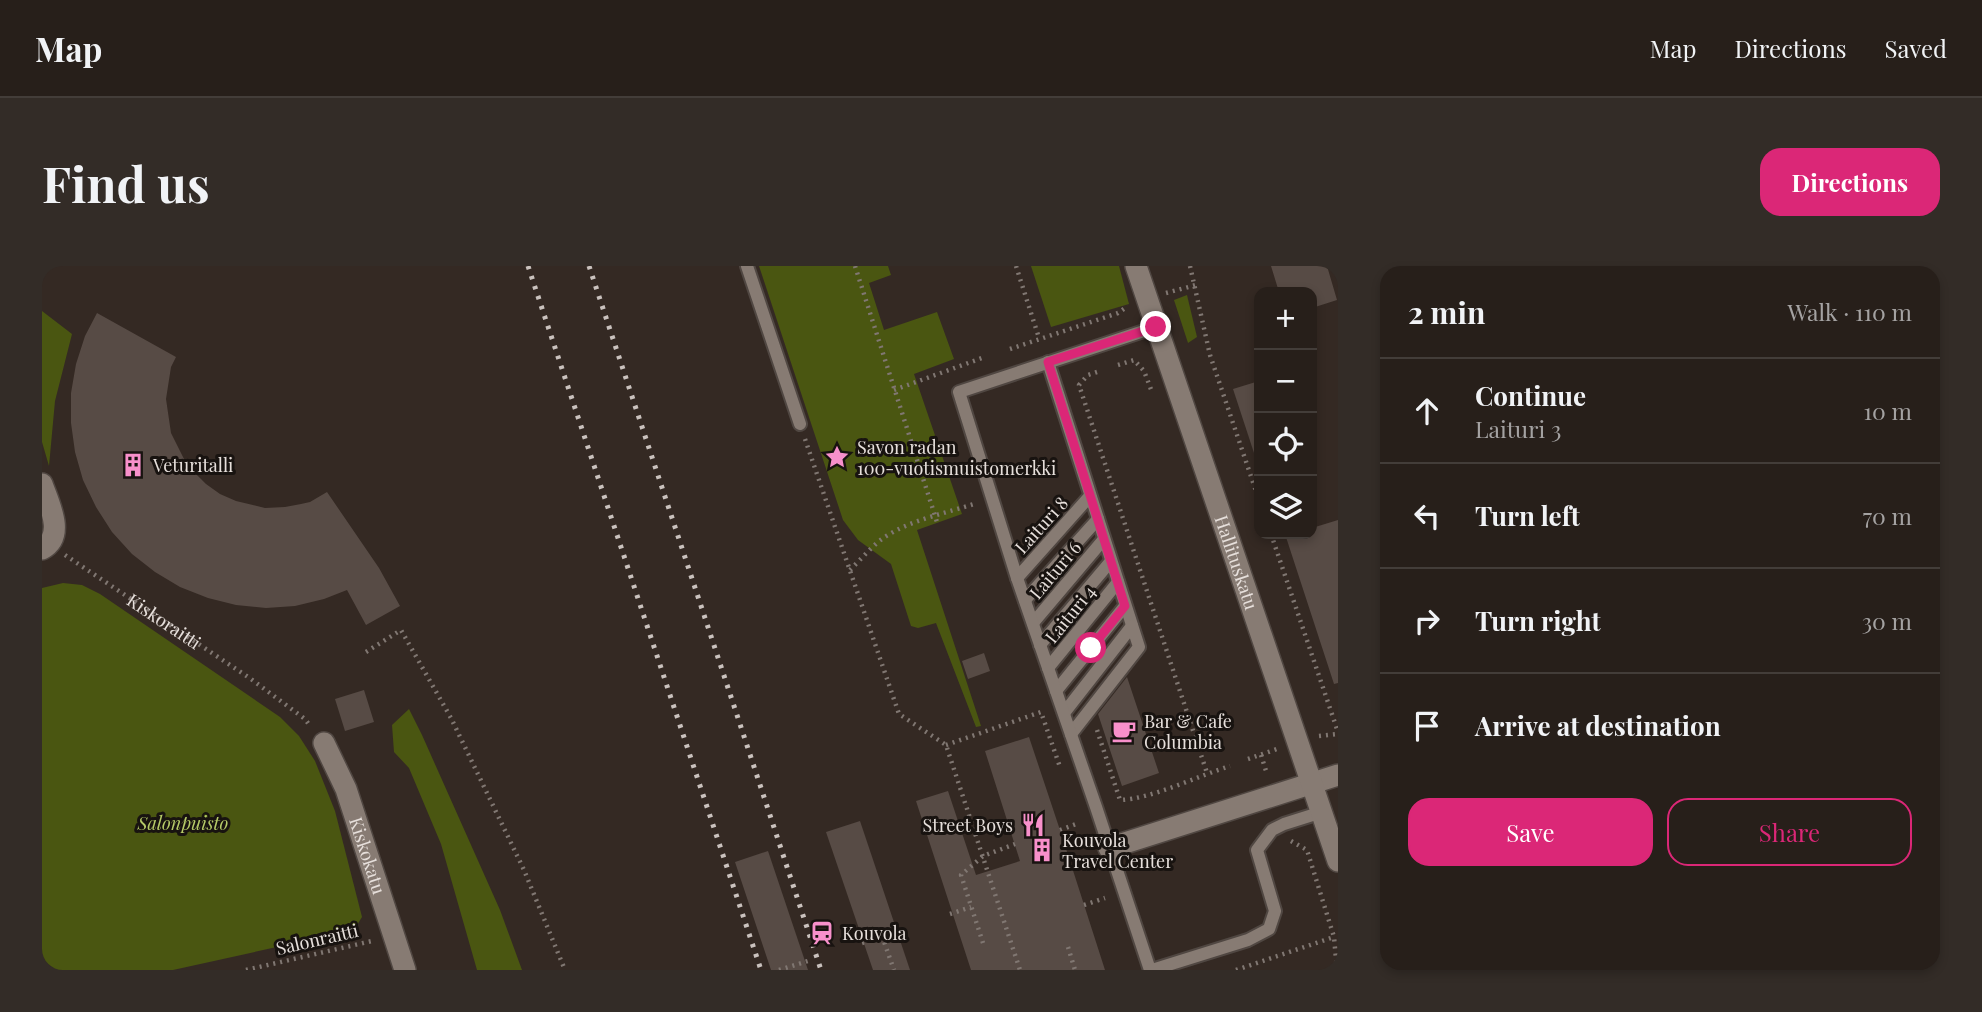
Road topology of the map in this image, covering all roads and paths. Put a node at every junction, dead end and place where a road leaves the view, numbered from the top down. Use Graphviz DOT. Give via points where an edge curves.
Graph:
graph roads {
  1 [pos="747,266"];
  2 [pos="855,266"];
  3 [pos="1016,266"];
  4 [pos="1136,266"];
  5 [pos="1190,266"];
  6 [pos="1196,285"];
  7 [pos="1146,299"];
  8 [pos="1156,327"];
  9 [pos="1039,338"];
  10 [pos="1010,349"];
  11 [pos="982,358"];
  12 [pos="1134,360"];
  13 [pos="1048,362"];
  14 [pos="1118,365"];
  15 [pos="1097,372"];
  16 [pos="894,390"];
  17 [pos="800,424"];
  18 [pos="42,484"];
  19 [pos="1254,485"];
  20 [pos="1090,496"];
  21 [pos="992,498"];
  22 [pos="936,519"];
  23 [pos="1098,519"];
  24 [pos="1104,539"];
  25 [pos="1273,539"];
  26 [pos="46,547"];
  27 [pos="1111,561"];
  28 [pos="850,570"];
  29 [pos="1017,578"];
  30 [pos="1118,582"];
  31 [pos="1025,600"];
  32 [pos="1125,606"];
  33 [pos="1033,623"];
  34 [pos="1132,626"];
  35 [pos="1161,631"];
  36 [pos="1153,641"];
  37 [pos="1040,645"];
  38 [pos="366,652"];
  39 [pos="1048,668"];
  40 [pos="1056,691"];
  41 [pos="1064,713"];
  42 [pos="1093,718"];
  43 [pos="1338,733"];
  44 [pos="1071,734"];
  45 [pos="1321,735"];
  46 [pos="324,743"];
  47 [pos="946,745"];
  48 [pos="1275,750"];
  49 [pos="1248,759"];
  50 [pos="1230,766"];
  51 [pos="1208,773"];
  52 [pos="1338,775"];
  53 [pos="1063,776"];
  54 [pos="1312,783"];
  55 [pos="1322,812"];
  56 [pos="1079,823"];
  57 [pos="1060,830"];
  58 [pos="1290,841"];
  59 [pos="1015,844"];
  60 [pos="1109,848"];
  61 [pos="983,856"];
  62 [pos="1338,860"];
  63 [pos="1105,898"];
  64 [pos="1084,905"];
  65 [pos="971,907"];
  66 [pos="950,914"];
  67 [pos="898,931"];
  68 [pos="394,936"];
  69 [pos="883,936"];
  70 [pos="1334,937"];
  71 [pos="862,943"];
  72 [pos="983,943"];
  73 [pos="1068,947"];
  74 [pos="808,961"];
  75 [pos="246,970"];
  76 [pos="405,970"];
  77 [pos="565,970"];
  78 [pos="782,970"];
  79 [pos="894,970"];
  80 [pos="1020,970"];
  81 [pos="1075,970"];
  82 [pos="1151,970"];
  83 [pos="1236,970"];
  84 [pos="1337,970"];
  1 -- 17 [label="lane"];
  2 -- 16 [label="path"];
  3 -- 9 [label="path"];
  4 -- 7 [label="street, Hallituskatu"];
  5 -- 6 [label="path"];
  6 -- 7 [label="path"];
  6 -- 19 [label="path" via="1210,355"];
  7 -- 8 [label="street, Hallituskatu"];
  7 -- 9 [label="path" via="1118,313"];
  8 -- 13 [label="lane"];
  8 -- 54 [label="street, Hallituskatu"];
  9 -- 10 [label="path"];
  11 -- 16 [label="path"];
  12 -- 14 [label="path"];
  13 -- 20 [label="lane"];
  13 -- 21 [label="lane" via="959,393"];
  15 -- 35 [label="path" via="1079,385"];
  16 -- 22 [label="path"];
  17 -- 28 [label="path"];
  18 -- 26 [label="street" via="55,533"];
  20 -- 23 [label="lane"];
  20 -- 29 [label="lane, Laituri 8"];
  21 -- 22 [label="path"];
  21 -- 29 [label="lane"];
  22 -- 28 [label="path" via="891,534"];
  23 -- 24 [label="lane"];
  23 -- 31 [label="lane"];
  24 -- 27 [label="lane"];
  24 -- 33 [label="lane, Laituri 6"];
  25 -- 43 [label="path"];
  26 -- 46 [label="path, Kiskoraitti" via="258,684 305,719"];
  27 -- 30 [label="lane"];
  27 -- 37 [label="lane"];
  28 -- 47 [label="path" via="899,714"];
  29 -- 31 [label="lane"];
  30 -- 32 [label="lane"];
  30 -- 39 [label="lane, Laituri 4"];
  31 -- 33 [label="lane"];
  32 -- 34 [label="lane"];
  32 -- 40 [label="lane"];
  33 -- 37 [label="lane"];
  34 -- 41 [label="lane"];
  34 -- 44 [label="lane" via="1139,647"];
  35 -- 36 [label="path"];
  35 -- 51 [label="path"];
  37 -- 39 [label="lane"];
  38 -- 77 [label="path" via="401,630 451,718 524,870"];
  39 -- 40 [label="lane"];
  40 -- 41 [label="lane"];
  41 -- 44 [label="lane"];
  42 -- 51 [label="path" via="1120,800"];
  43 -- 45 [label="path"];
  44 -- 60 [label="lane"];
  46 -- 68 [label="street, Kiskokatu" via="346,789"];
  47 -- 53 [label="path" via="1041,712"];
  47 -- 61 [label="path"];
  48 -- 49 [label="path"];
  50 -- 51 [label="path"];
  52 -- 54 [label="street"];
  54 -- 55 [label="street, Hallituskatu"];
  54 -- 60 [label="street"];
  55 -- 62 [label="street, Hallituskatu"];
  55 -- 82 [label="lane" via="1272,830 1257,850 1275,911 1269,929"];
  56 -- 57 [label="path"];
  58 -- 70 [label="path" via="1307,850"];
  59 -- 61 [label="path"];
  60 -- 82 [label="lane"];
  61 -- 65 [label="path" via="961,875"];
  61 -- 80 [label="path"];
  63 -- 64 [label="path"];
  65 -- 66 [label="path"];
  65 -- 72 [label="path"];
  67 -- 69 [label="path"];
  68 -- 75 [label="path, Salonraitti"];
  68 -- 76 [label="street, Kiskokatu"];
  69 -- 71 [label="path"];
  69 -- 79 [label="path"];
  70 -- 83 [label="path"];
  70 -- 84 [label="path"];
  73 -- 81 [label="path"];
  74 -- 78 [label="path"];
}
